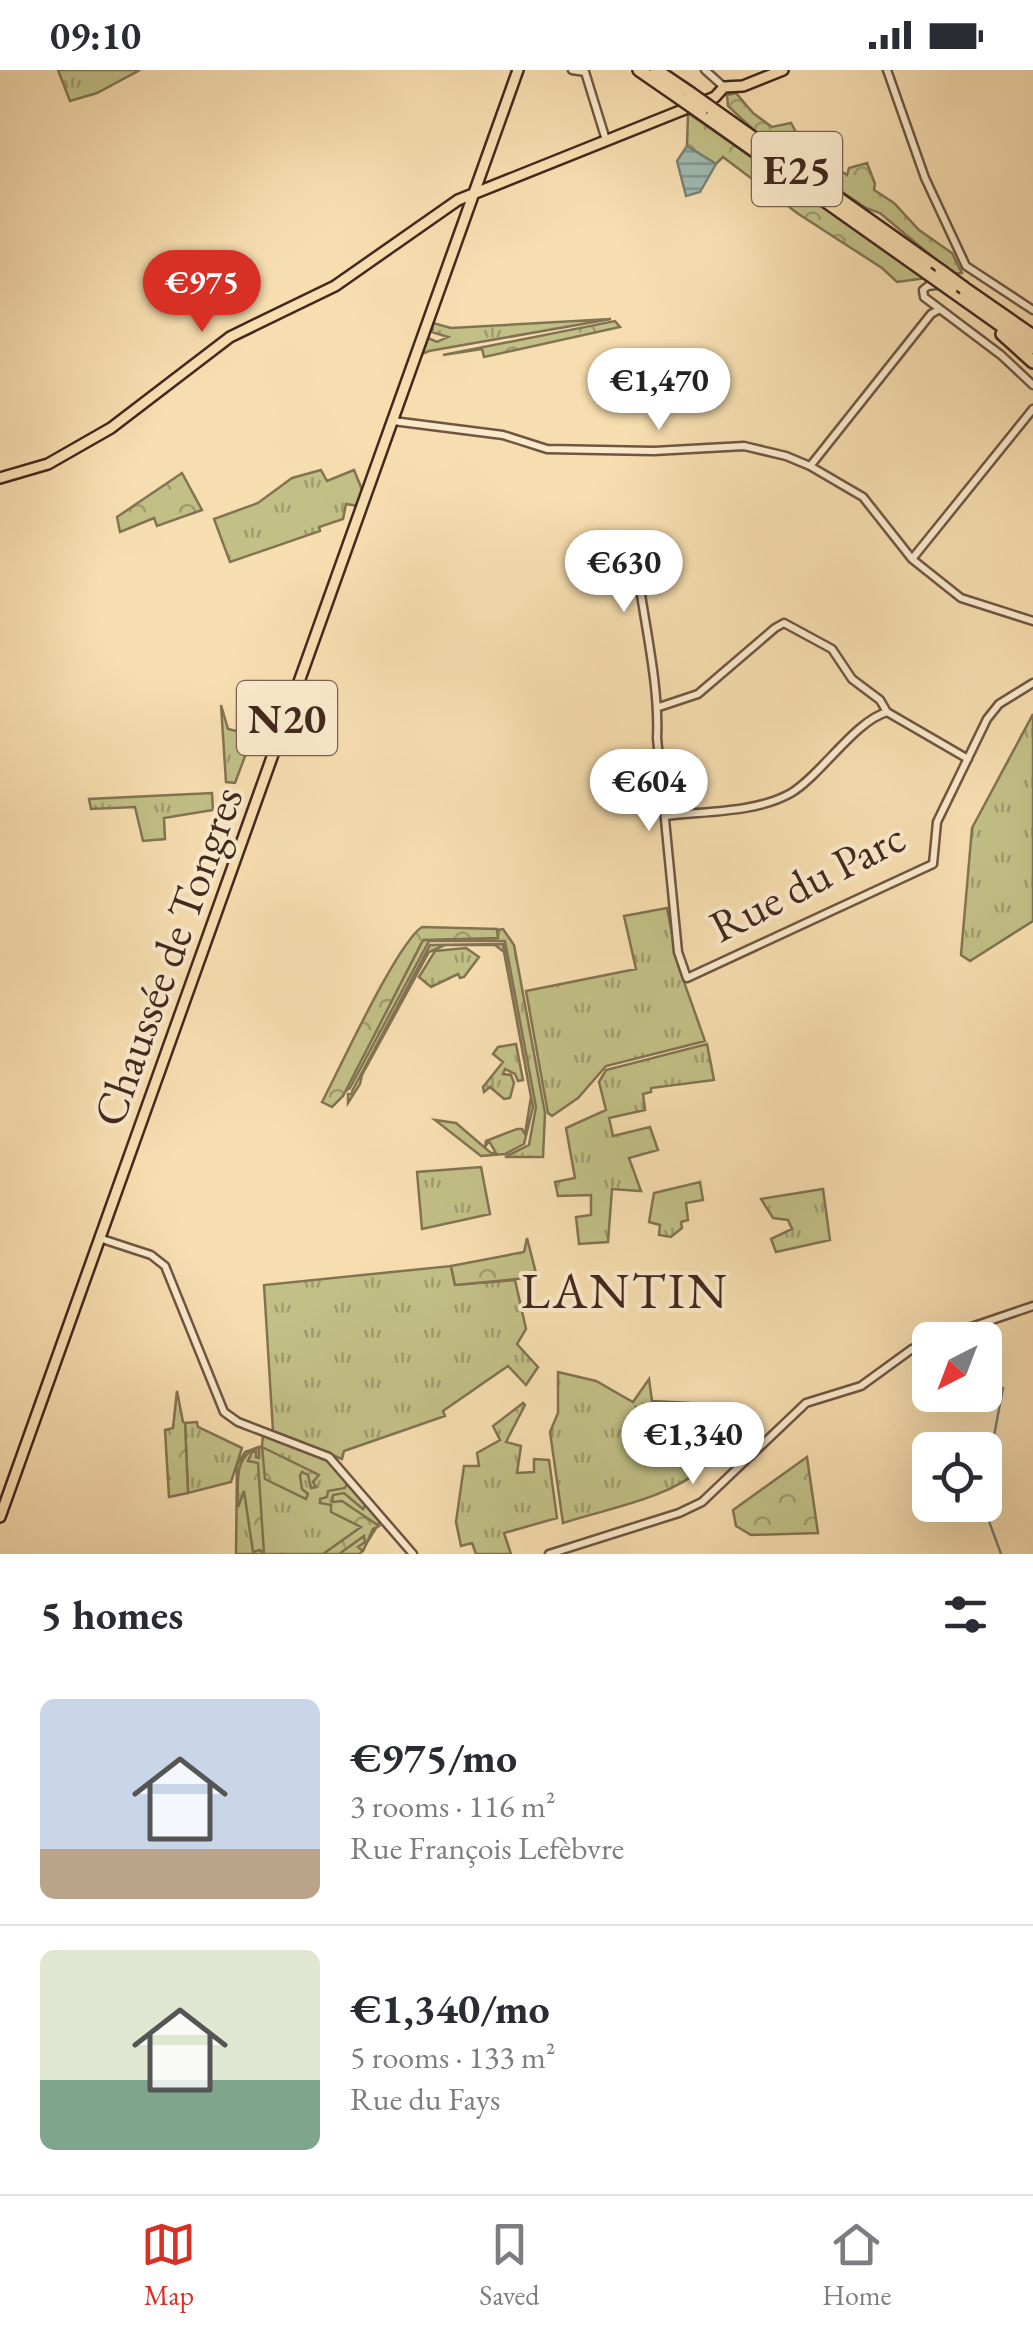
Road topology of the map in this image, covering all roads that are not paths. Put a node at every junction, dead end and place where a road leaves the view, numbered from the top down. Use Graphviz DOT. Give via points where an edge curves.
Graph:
graph roads {
  1 [pos="572,70"];
  2 [pos="639,70"];
  3 [pos="656,70"];
  4 [pos="705,70"];
  5 [pos="783,70"];
  6 [pos="887,70"];
  7 [pos="516,73"];
  8 [pos="724,87"];
  9 [pos="686,96"];
  10 [pos="606,140"];
  11 [pos="480,186"];
  12 [pos="454,202"];
  13 [pos="468,212"];
  14 [pos="978,277"];
  15 [pos="940,309"];
  16 [pos="1033,310"];
  17 [pos="990,312"];
  18 [pos="1033,326"];
  19 [pos="1033,336"];
  20 [pos="1033,348"];
  21 [pos="1033,362"];
  22 [pos="1033,384"];
  23 [pos="1033,408"];
  24 [pos="394,421"];
  25 [pos="810,466"];
  26 [pos="0,478"];
  27 [pos="634,545"];
  28 [pos="912,560"];
  29 [pos="1033,621"];
  30 [pos="1033,683"];
  31 [pos="658,707"];
  32 [pos="887,712"];
  33 [pos="968,759"];
  34 [pos="666,816"];
  35 [pos="99,1238"];
  36 [pos="1033,1306"];
  37 [pos="987,1322"];
  38 [pos="912,1352"];
  39 [pos="0,1516"];
  40 [pos="413,1554"];
  41 [pos="548,1554"];
  1 -- 10 [label="street" via="585,72"];
  2 -- 9 [label="highway, E25"];
  3 -- 9 [label="highway, E25"];
  4 -- 8 [label="street"];
  5 -- 8 [label="main road"];
  6 -- 14 [label="street" via="925,178 966,266"];
  7 -- 11 [label="main road, Chaussée de Tongres / N20"];
  8 -- 10 [label="main road" via="716,97"];
  9 -- 17 [label="highway, E25, bridge"];
  10 -- 11 [label="main road"];
  11 -- 12 [label="main road"];
  11 -- 13 [label="main road, Chaussée de Tongres / N20"];
  12 -- 13 [label="main road"];
  12 -- 26 [label="main road" via="341,283 230,337 121,422 48,464"];
  13 -- 24 [label="main road, Chaussée de Tongres / N20"];
  14 -- 15 [label="street" via="923,290"];
  14 -- 16 [label="street"];
  15 -- 22 [label="street"];
  15 -- 25 [label="street"];
  17 -- 18 [label="highway"];
  17 -- 19 [label="highway, E25"];
  17 -- 20 [label="highway, E25"];
  17 -- 21 [label="highway" via="997,330"];
  23 -- 28 [label="street"];
  24 -- 25 [label="street" via="503,435 547,448 744,446"];
  24 -- 35 [label="main road, Chaussée de Tongres / N20"];
  25 -- 28 [label="street" via="862,496"];
  27 -- 31 [label="street"];
  28 -- 29 [label="street" via="961,598"];
  30 -- 33 [label="street, Rue du Parc" via="1000,704"];
  31 -- 32 [label="street" via="698,694 784,624 832,650"];
  31 -- 34 [label="street"];
  32 -- 33 [label="street"];
  32 -- 34 [label="street" via="793,792 754,805"];
  33 -- 34 [label="street, Rue du Parc" via="937,822 933,864 686,978"];
  35 -- 39 [label="main road, Chaussée de Tongres / N20"];
  35 -- 40 [label="street" via="165,1266 229,1417 329,1457"];
  36 -- 37 [label="street"];
  38 -- 41 [label="street" via="861,1386 806,1404 702,1502"];
}
